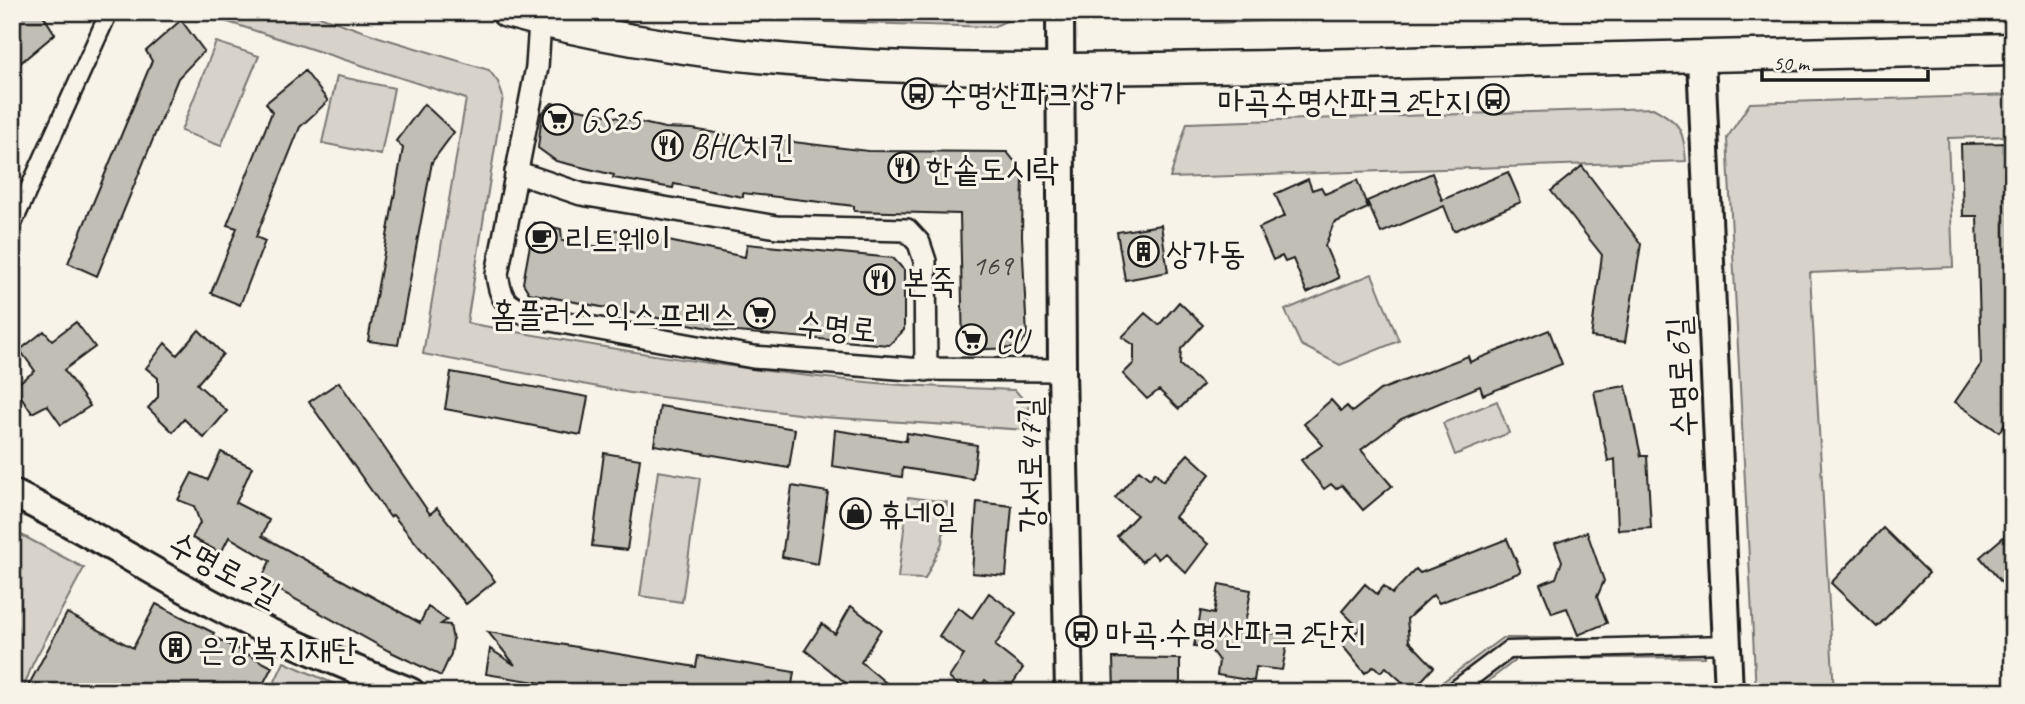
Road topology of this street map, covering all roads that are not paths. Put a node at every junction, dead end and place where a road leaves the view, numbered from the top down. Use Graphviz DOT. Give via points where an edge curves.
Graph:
graph roads {
  1 [pos="109,12"];
  2 [pos="507,12"];
  3 [pos="1060,12"];
  4 [pos="540,22"];
  5 [pos="2013,49"];
  6 [pos="1701,59"];
  7 [pos="1062,69"];
  8 [pos="516,172"];
  9 [pos="12,226"];
  10 [pos="926,370"];
  11 [pos="1062,370"];
  12 [pos="12,493"];
  13 [pos="1727,644"];
  14 [pos="411,692"];
  15 [pos="1069,692"];
  16 [pos="1452,692"];
  17 [pos="1729,692"];
  1 -- 9 [label="street"];
  2 -- 4 [label="main road"];
  3 -- 7 [label="street, 강서로47길"];
  4 -- 7 [label="main road" via="708,53 899,68"];
  4 -- 8 [label="street, 수명로" via="537,67"];
  5 -- 6 [label="main road"];
  6 -- 7 [label="main road"];
  6 -- 13 [label="street, 수명로6길"];
  7 -- 11 [label="street, 강서로47길"];
  8 -- 10 [label="street, 수명로" via="581,194 776,227 907,230 919,243 925,261"];
  8 -- 10 [label="street, 수명로" via="497,274 499,293 510,307 534,317 753,357"];
  10 -- 11 [label="street, 수명로"];
  11 -- 15 [label="street, 강서로47길"];
  12 -- 14 [label="street, 수명로2길" via="200,597 309,651"];
  13 -- 16 [label="street" via="1508,650"];
  13 -- 17 [label="street, 수명로6길"];
}
